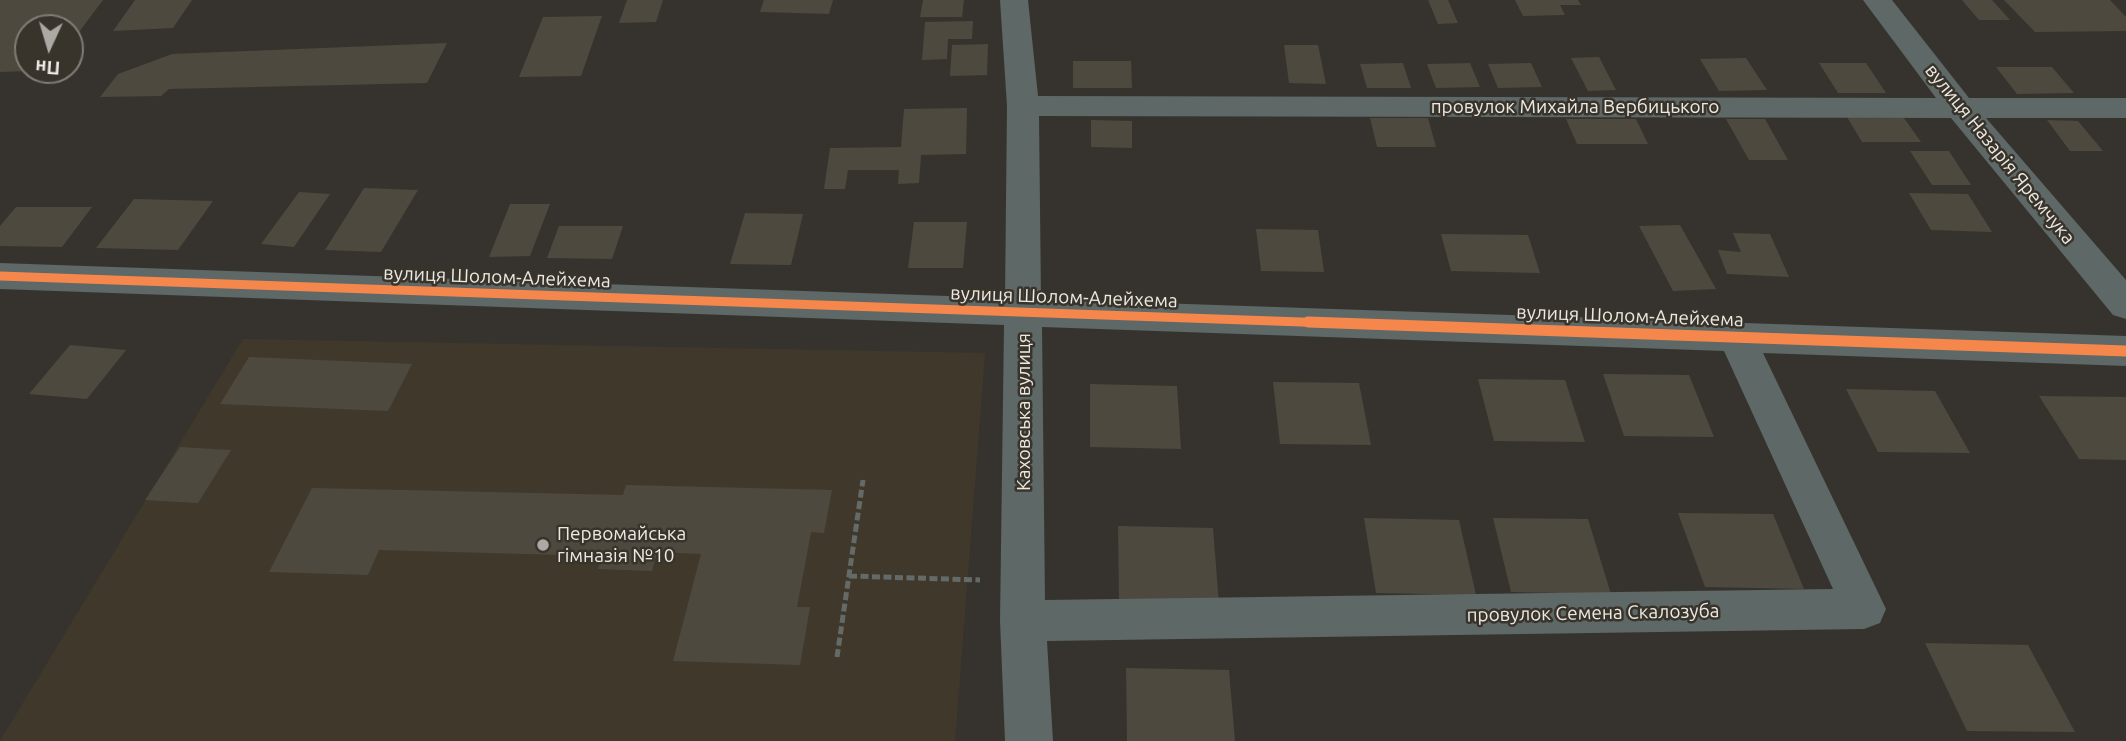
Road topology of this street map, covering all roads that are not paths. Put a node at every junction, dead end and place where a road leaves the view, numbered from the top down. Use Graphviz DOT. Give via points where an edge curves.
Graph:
graph roads {
  1 [pos="1014,0"];
  2 [pos="1878,0"];
  3 [pos="1023,106"];
  4 [pos="1960,108"];
  5 [pos="2126,108"];
  6 [pos="0,276"];
  7 [pos="2126,305"];
  8 [pos="1025,314"];
  9 [pos="1737,338"];
  10 [pos="2126,351"];
  11 [pos="1023,601"];
  12 [pos="1029,741"];
  1 -- 3 [label="street, Каховська вулиця"];
  2 -- 4 [label="street, вулиця Назарія Яремчука"];
  3 -- 4 [label="street, провулок Михайла Вербицького"];
  3 -- 8 [label="street, Каховська вулиця"];
  4 -- 5 [label="street, провулок Михайла Вербицького"];
  4 -- 7 [label="street, вулиця Назарія Яремчука"];
  6 -- 8 [label="street, вулиця Шолом-Алейхема"];
  8 -- 9 [label="street, вулиця Шолом-Алейхема"];
  8 -- 11 [label="street, Каховська вулиця"];
  9 -- 10 [label="street, вулиця Шолом-Алейхема"];
  9 -- 11 [label="street, провулок Семена Скалозуба" via="1864,609"];
  11 -- 12 [label="street, Каховська вулиця"];
}
